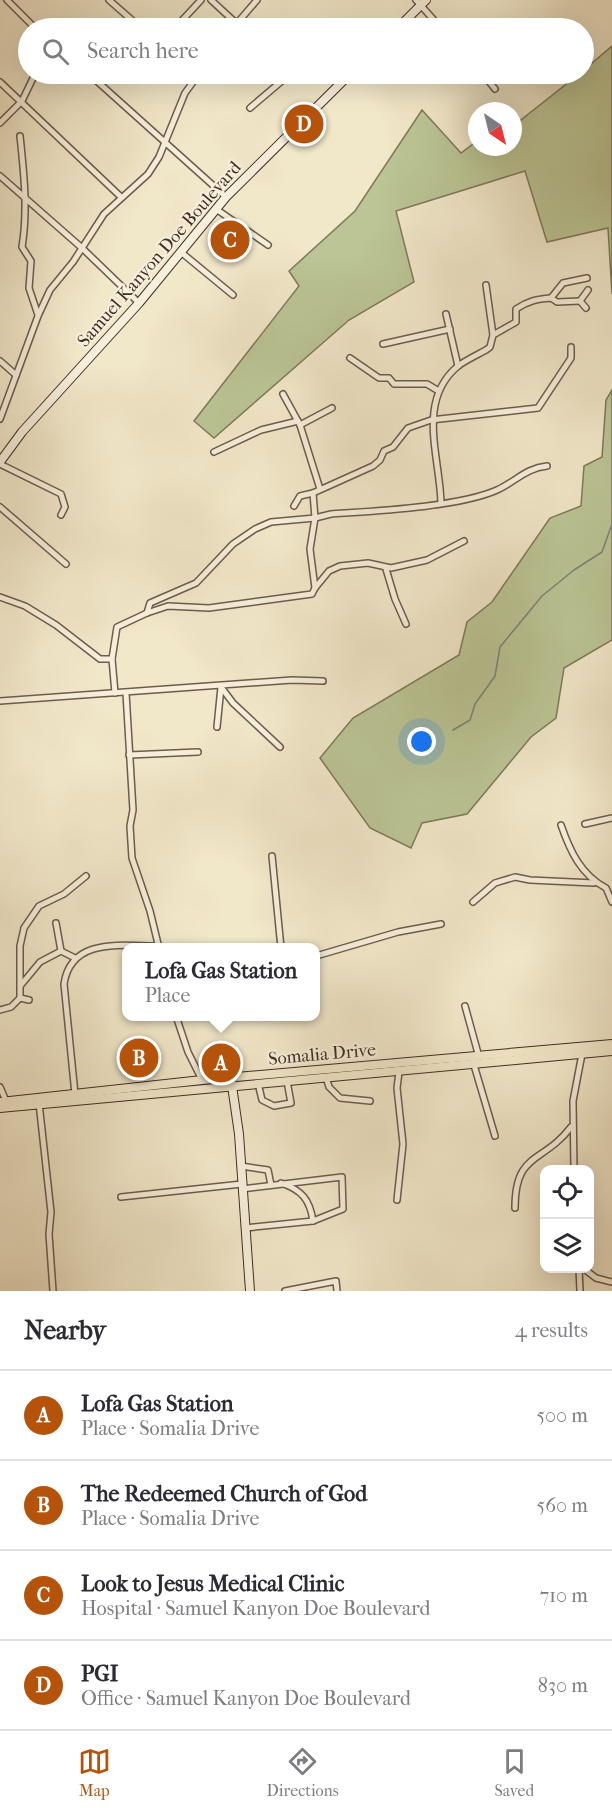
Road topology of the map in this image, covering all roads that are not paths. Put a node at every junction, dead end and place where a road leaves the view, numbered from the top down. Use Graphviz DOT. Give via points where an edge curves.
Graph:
graph roads {
  1 [pos="7,0"];
  2 [pos="109,0"];
  3 [pos="201,0"];
  4 [pos="211,0"];
  5 [pos="257,0"];
  6 [pos="421,2"];
  7 [pos="25,18"];
  8 [pos="130,18"];
  9 [pos="184,18"];
  10 [pos="227,18"];
  11 [pos="241,18"];
  12 [pos="407,18"];
  13 [pos="433,18"];
  14 [pos="0,82"];
  15 [pos="30,84"];
  16 [pos="100,84"];
  17 [pos="191,84"];
  18 [pos="278,84"];
  19 [pos="339,84"];
  20 [pos="491,84"];
  21 [pos="495,89"];
  22 [pos="22,101"];
  23 [pos="250,108"];
  24 [pos="0,123"];
  25 [pos="20,136"];
  26 [pos="164,143"];
  27 [pos="0,176"];
  28 [pos="121,197"];
  29 [pos="226,197"];
  30 [pos="26,199"];
  31 [pos="216,209"];
  32 [pos="268,245"];
  33 [pos="82,248"];
  34 [pos="182,253"];
  35 [pos="587,278"];
  36 [pos="486,285"];
  37 [pos="588,290"];
  38 [pos="233,296"];
  39 [pos="551,297"];
  40 [pos="580,301"];
  41 [pos="139,303"];
  42 [pos="586,308"];
  43 [pos="447,314"];
  44 [pos="38,316"];
  45 [pos="450,329"];
  46 [pos="493,335"];
  47 [pos="383,344"];
  48 [pos="571,347"];
  49 [pos="350,358"];
  50 [pos="0,361"];
  51 [pos="458,366"];
  52 [pos="15,375"];
  53 [pos="438,390"];
  54 [pos="283,394"];
  55 [pos="332,408"];
  56 [pos="0,419"];
  57 [pos="431,420"];
  58 [pos="299,423"];
  59 [pos="214,452"];
  60 [pos="0,463"];
  61 [pos="546,466"];
  62 [pos="320,489"];
  63 [pos="313,493"];
  64 [pos="441,503"];
  65 [pos="294,506"];
  66 [pos="0,507"];
  67 [pos="61,515"];
  68 [pos="315,518"];
  69 [pos="464,541"];
  70 [pos="66,564"];
  71 [pos="386,569"];
  72 [pos="315,588"];
  73 [pos="0,597"];
  74 [pos="147,613"];
  75 [pos="406,624"];
  76 [pos="112,659"];
  77 [pos="323,681"];
  78 [pos="220,687"];
  79 [pos="115,693"];
  80 [pos="126,693"];
  81 [pos="0,701"];
  82 [pos="217,727"];
  83 [pos="280,747"];
  84 [pos="198,752"];
  85 [pos="129,754"];
  86 [pos="612,818"];
  87 [pos="585,824"];
  88 [pos="561,825"];
  89 [pos="272,856"];
  90 [pos="86,876"];
  91 [pos="594,883"];
  92 [pos="609,886"];
  93 [pos="473,902"];
  94 [pos="612,902"];
  95 [pos="56,923"];
  96 [pos="441,924"];
  97 [pos="158,943"];
  98 [pos="281,943"];
  99 [pos="122,946"];
  100 [pos="61,951"];
  101 [pos="320,955"];
  102 [pos="75,958"];
  103 [pos="21,985"];
  104 [pos="20,998"];
  105 [pos="29,1000"];
  106 [pos="465,1006"];
  107 [pos="0,1010"];
  108 [pos="177,1021"];
  109 [pos="612,1044"];
  110 [pos="612,1051"];
  111 [pos="582,1054"];
  112 [pos="476,1061"];
  113 [pos="399,1072"];
  114 [pos="326,1077"];
  115 [pos="202,1080"];
  116 [pos="258,1080"];
  117 [pos="287,1081"];
  118 [pos="231,1083"];
  119 [pos="0,1087"];
  120 [pos="75,1095"];
  121 [pos="370,1101"];
  122 [pos="39,1102"];
  123 [pos="2,1104"];
  124 [pos="572,1127"];
  125 [pos="495,1136"];
  126 [pos="574,1165"];
  127 [pos="242,1166"];
  128 [pos="279,1183"];
  129 [pos="271,1185"];
  130 [pos="242,1186"];
  131 [pos="121,1197"];
  132 [pos="397,1200"];
  133 [pos="515,1208"];
  134 [pos="313,1221"];
  135 [pos="245,1228"];
  136 [pos="581,1273"];
  137 [pos="588,1273"];
  138 [pos="612,1282"];
  139 [pos="53,1291"];
  140 [pos="250,1291"];
  141 [pos="285,1291"];
  142 [pos="337,1291"];
  143 [pos="580,1291"];
  1 -- 7 [label="street"];
  2 -- 8 [label="street"];
  3 -- 9 [label="street"];
  4 -- 10 [label="street"];
  5 -- 11 [label="street"];
  6 -- 12 [label="street"];
  6 -- 13 [label="street"];
  14 -- 22 [label="street"];
  15 -- 22 [label="street"];
  16 -- 26 [label="street"];
  17 -- 26 [label="street"];
  18 -- 23 [label="street"];
  19 -- 29 [label="street, Samuel Kanyon Doe Boulevard"];
  20 -- 21 [label="street"];
  22 -- 24 [label="street"];
  22 -- 28 [label="street"];
  25 -- 30 [label="street"];
  26 -- 28 [label="street" via="148,174"];
  26 -- 29 [label="street"];
  27 -- 30 [label="street"];
  28 -- 33 [label="street" via="104,214"];
  29 -- 31 [label="street, Samuel Kanyon Doe Boulevard"];
  30 -- 33 [label="street"];
  30 -- 44 [label="street" via="22,247 31,261 29,288"];
  31 -- 32 [label="street"];
  31 -- 34 [label="street, Samuel Kanyon Doe Boulevard"];
  33 -- 41 [label="street"];
  33 -- 44 [label="street" via="50,290"];
  34 -- 38 [label="street"];
  34 -- 41 [label="street, Samuel Kanyon Doe Boulevard"];
  35 -- 39 [label="street" via="563,283"];
  36 -- 46 [label="street"];
  37 -- 40 [label="street"];
  39 -- 40 [label="street" via="557,302"];
  39 -- 46 [label="street" via="530,300 519,307 516,322"];
  40 -- 42 [label="street"];
  41 -- 60 [label="street, Samuel Kanyon Doe Boulevard" via="22,432"];
  43 -- 45 [label="street"];
  44 -- 52 [label="street"];
  45 -- 47 [label="street"];
  45 -- 51 [label="street"];
  46 -- 51 [label="street" via="490,347"];
  48 -- 57 [label="street" via="571,358 538,408"];
  49 -- 53 [label="street" via="394,384 427,384"];
  50 -- 52 [label="street"];
  51 -- 53 [label="street"];
  52 -- 56 [label="street"];
  53 -- 57 [label="street"];
  54 -- 58 [label="street"];
  55 -- 58 [label="street"];
  57 -- 62 [label="street" via="408,428 373,466"];
  57 -- 64 [label="street"];
  58 -- 59 [label="street" via="261,430"];
  58 -- 62 [label="street"];
  60 -- 67 [label="street" via="61,494 65,507"];
  61 -- 64 [label="street" via="523,473 497,490"];
  62 -- 63 [label="street"];
  63 -- 65 [label="street" via="300,496"];
  63 -- 68 [label="street"];
  64 -- 68 [label="street"];
  66 -- 70 [label="street"];
  68 -- 72 [label="street" via="310,549"];
  68 -- 74 [label="street" via="271,522 243,535 196,583 150,603"];
  69 -- 71 [label="street" via="427,560"];
  71 -- 72 [label="street" via="368,563 340,566"];
  71 -- 75 [label="street"];
  72 -- 74 [label="street" via="314,593 305,596 209,608 168,606"];
  73 -- 76 [label="street" via="25,606 56,625 100,659"];
  74 -- 76 [label="street" via="117,627"];
  76 -- 79 [label="street"];
  77 -- 78 [label="street"];
  78 -- 80 [label="street"];
  78 -- 82 [label="street"];
  78 -- 83 [label="street"];
  79 -- 80 [label="street"];
  79 -- 81 [label="street"];
  80 -- 85 [label="street"];
  84 -- 85 [label="street"];
  85 -- 97 [label="street" via="132,858"];
  86 -- 87 [label="street"];
  88 -- 91 [label="street" via="567,845"];
  89 -- 98 [label="street"];
  90 -- 103 [label="street" via="64,894 39,906 24,927 20,946"];
  91 -- 92 [label="street"];
  91 -- 93 [label="street" via="514,877 495,883"];
  92 -- 94 [label="street"];
  95 -- 100 [label="street"];
  96 -- 101 [label="street"];
  99 -- 102 [label="street" via="87,949"];
  100 -- 102 [label="street"];
  100 -- 103 [label="street" via="40,962"];
  102 -- 120 [label="street" via="64,984"];
  103 -- 104 [label="street"];
  104 -- 105 [label="street"];
  104 -- 107 [label="street" via="11,1007"];
  106 -- 112 [label="street"];
  108 -- 115 [label="street"];
  109 -- 112 [label="main road, Somalia Drive"];
  110 -- 111 [label="main road, Somalia Drive"];
  111 -- 112 [label="main road, Somalia Drive"];
  111 -- 124 [label="street"];
  112 -- 113 [label="main road, Somalia Drive"];
  112 -- 116 [label="main road, Somalia Drive"];
  112 -- 125 [label="street"];
  113 -- 114 [label="main road, Somalia Drive"];
  113 -- 132 [label="street" via="403,1144"];
  114 -- 117 [label="main road, Somalia Drive"];
  114 -- 121 [label="street" via="333,1093 340,1098"];
  115 -- 118 [label="main road, Somalia Drive"];
  115 -- 120 [label="main road, Somalia Drive"];
  116 -- 117 [label="main road, Somalia Drive"];
  116 -- 117 [label="street" via="262,1100 274,1106 291,1103"];
  116 -- 118 [label="main road, Somalia Drive"];
  118 -- 122 [label="main road, Somalia Drive"];
  118 -- 127 [label="street"];
  119 -- 123 [label="street"];
  120 -- 122 [label="main road, Somalia Drive"];
  122 -- 123 [label="main road, Somalia Drive"];
  122 -- 139 [label="street" via="51,1212"];
  124 -- 126 [label="street"];
  124 -- 133 [label="street" via="557,1144 523,1169 518,1178"];
  127 -- 129 [label="street" via="268,1170"];
  127 -- 130 [label="street"];
  128 -- 129 [label="street"];
  128 -- 134 [label="street" via="304,1195 311,1204"];
  128 -- 134 [label="street" via="342,1177 343,1209"];
  129 -- 130 [label="street"];
  130 -- 131 [label="street"];
  130 -- 135 [label="street"];
  134 -- 135 [label="street"];
  135 -- 140 [label="street"];
  136 -- 143 [label="street"];
  137 -- 138 [label="street"];
  141 -- 142 [label="street" via="336,1281"];
}
